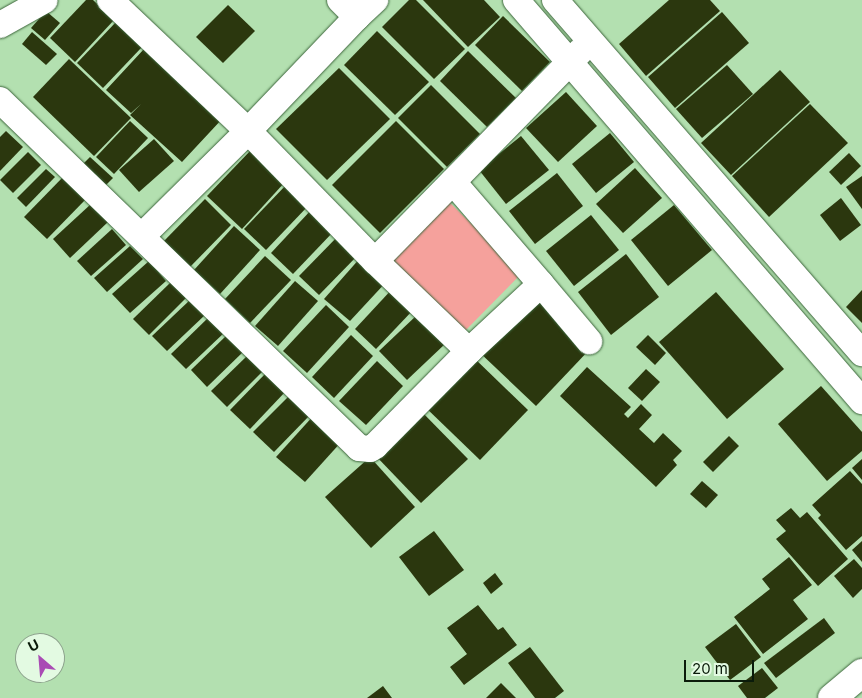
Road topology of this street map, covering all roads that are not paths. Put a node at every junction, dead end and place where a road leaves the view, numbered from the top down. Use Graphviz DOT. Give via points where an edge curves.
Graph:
graph roads {
  1 [pos="45,0"];
  2 [pos="110,0"];
  3 [pos="516,0"];
  4 [pos="555,0"];
  5 [pos="357,6"];
  6 [pos="0,24"];
  7 [pos="590,42"];
  8 [pos="569,63"];
  9 [pos="0,100"];
  10 [pos="248,131"];
  11 [pos="453,182"];
  12 [pos="142,236"];
  13 [pos="375,261"];
  14 [pos="541,284"];
  15 [pos="589,341"];
  16 [pos="468,351"];
  17 [pos="862,353"];
  18 [pos="862,401"];
  19 [pos="862,673"];
  20 [pos="832,698"];
  1 -- 6 [label="street"];
  2 -- 10 [label="street"];
  3 -- 8 [label="street"];
  4 -- 7 [label="street"];
  5 -- 10 [label="street"];
  7 -- 8 [label="street"];
  7 -- 17 [label="street"];
  8 -- 11 [label="street"];
  8 -- 18 [label="street"];
  9 -- 12 [label="street"];
  10 -- 12 [label="street"];
  10 -- 13 [label="street"];
  11 -- 13 [label="street"];
  11 -- 14 [label="street"];
  12 -- 16 [label="street" via="359,448 375,446"];
  13 -- 16 [label="street"];
  14 -- 15 [label="street"];
  14 -- 16 [label="street"];
  19 -- 20 [label="highway"];
}
